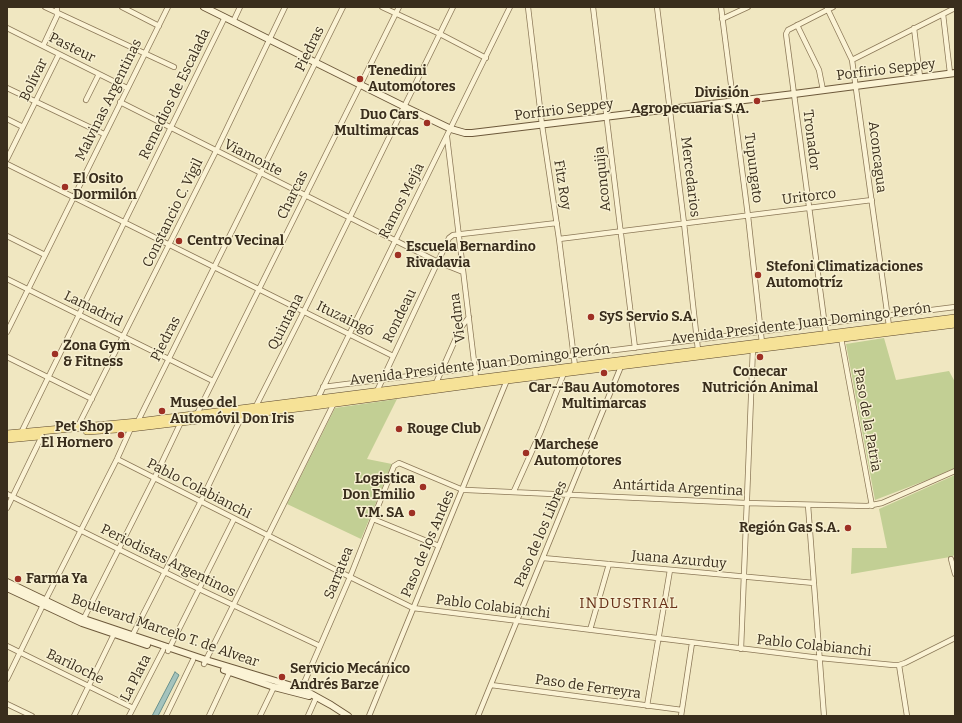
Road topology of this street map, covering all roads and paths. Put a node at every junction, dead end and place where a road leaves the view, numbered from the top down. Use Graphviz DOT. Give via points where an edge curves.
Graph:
graph roads {
  1 [pos="45,7"];
  2 [pos="57,7"];
  3 [pos="122,7"];
  4 [pos="168,7"];
  5 [pos="204,7"];
  6 [pos="240,7"];
  7 [pos="285,7"];
  8 [pos="343,7"];
  9 [pos="382,7"];
  10 [pos="399,7"];
  11 [pos="453,7"];
  12 [pos="510,7"];
  13 [pos="528,7"];
  14 [pos="593,7"];
  15 [pos="657,7"];
  16 [pos="721,7"];
  17 [pos="748,7"];
  18 [pos="833,7"];
  19 [pos="827,8"];
  20 [pos="955,8"];
  21 [pos="57,13"];
  22 [pos="396,14"];
  23 [pos="943,14"];
  24 [pos="225,17"];
  25 [pos="722,19"];
  26 [pos="233,22"];
  27 [pos="159,26"];
  28 [pos="797,26"];
  29 [pos="7,28"];
  30 [pos="914,28"];
  31 [pos="440,34"];
  32 [pos="269,39"];
  33 [pos="43,46"];
  34 [pos="144,53"];
  35 [pos="59,54"];
  36 [pos="486,58"];
  37 [pos="852,60"];
  38 [pos="316,63"];
  39 [pos="174,67"];
  40 [pos="953,73"];
  41 [pos="99,74"];
  42 [pos="920,77"];
  43 [pos="360,85"];
  44 [pos="857,86"];
  45 [pos="7,88"];
  46 [pos="127,88"];
  47 [pos="822,90"];
  48 [pos="794,94"];
  49 [pos="86,100"];
  50 [pos="36,101"];
  51 [pos="733,101"];
  52 [pos="120,102"];
  53 [pos="405,107"];
  54 [pos="670,109"];
  55 [pos="607,116"];
  56 [pos="7,119"];
  57 [pos="542,125"];
  58 [pos="23,127"];
  59 [pos="171,128"];
  60 [pos="451,129"];
  61 [pos="104,134"];
  62 [pos="447,137"];
  63 [pos="216,151"];
  64 [pos="7,159"];
  65 [pos="7,164"];
  66 [pos="260,174"];
  67 [pos="305,196"];
  68 [pos="74,197"];
  69 [pos="872,200"];
  70 [pos="809,208"];
  71 [pos="748,216"];
  72 [pos="350,218"];
  73 [pos="125,222"];
  74 [pos="557,223"];
  75 [pos="684,223"];
  76 [pos="620,231"];
  77 [pos="459,234"];
  78 [pos="7,236"];
  79 [pos="559,239"];
  80 [pos="395,241"];
  81 [pos="169,245"];
  82 [pos="45,255"];
  83 [pos="438,262"];
  84 [pos="215,267"];
  85 [pos="463,272"];
  86 [pos="7,279"];
  87 [pos="259,289"];
  88 [pos="28,290"];
  89 [pos="955,308"];
  90 [pos="304,312"];
  91 [pos="78,315"];
  92 [pos="888,316"];
  93 [pos="469,317"];
  94 [pos="955,318"];
  95 [pos="825,324"];
  96 [pos="955,324"];
  97 [pos="889,326"];
  98 [pos="7,332"];
  99 [pos="761,332"];
  100 [pos="349,334"];
  101 [pos="826,334"];
  102 [pos="124,336"];
  103 [pos="841,338"];
  104 [pos="697,340"];
  105 [pos="762,342"];
  106 [pos="753,347"];
  107 [pos="635,348"];
  108 [pos="698,350"];
  109 [pos="574,355"];
  110 [pos="393,356"];
  111 [pos="7,357"];
  112 [pos="169,358"];
  113 [pos="623,363"];
  114 [pos="575,366"];
  115 [pos="475,368"];
  116 [pos="441,372"];
  117 [pos="564,374"];
  118 [pos="49,377"];
  119 [pos="476,378"];
  120 [pos="382,379"];
  121 [pos="506,380"];
  122 [pos="213,381"];
  123 [pos="436,383"];
  124 [pos="323,387"];
  125 [pos="377,391"];
  126 [pos="92,399"];
  127 [pos="316,402"];
  128 [pos="334,403"];
  129 [pos="256,407"];
  130 [pos="197,414"];
  131 [pos="242,414"];
  132 [pos="138,422"];
  133 [pos="181,422"];
  134 [pos="77,428"];
  135 [pos="131,428"];
  136 [pos="7,434"];
  137 [pos="20,435"];
  138 [pos="42,436"];
  139 [pos="7,439"];
  140 [pos="117,459"];
  141 [pos="398,463"];
  142 [pos="955,471"];
  143 [pos="154,479"];
  144 [pos="463,490"];
  145 [pos="514,491"];
  146 [pos="7,494"];
  147 [pos="570,494"];
  148 [pos="13,497"];
  149 [pos="201,502"];
  150 [pos="746,503"];
  151 [pos="808,505"];
  152 [pos="872,506"];
  153 [pos="7,508"];
  154 [pos="234,519"];
  155 [pos="373,519"];
  156 [pos="81,530"];
  157 [pos="268,536"];
  158 [pos="439,546"];
  159 [pos="119,549"];
  160 [pos="543,558"];
  161 [pos="951,559"];
  162 [pos="609,564"];
  163 [pos="670,570"];
  164 [pos="164,572"];
  165 [pos="955,574"];
  166 [pos="744,577"];
  167 [pos="350,578"];
  168 [pos="7,582"];
  169 [pos="814,583"];
  170 [pos="7,588"];
  171 [pos="199,590"];
  172 [pos="44,603"];
  173 [pos="233,605"];
  174 [pos="412,610"];
  175 [pos="83,621"];
  176 [pos="516,621"];
  177 [pos="509,623"];
  178 [pos="590,630"];
  179 [pos="114,634"];
  180 [pos="132,638"];
  181 [pos="955,638"];
  182 [pos="658,639"];
  183 [pos="692,643"];
  184 [pos="7,646"];
  185 [pos="320,646"];
  186 [pos="167,649"];
  187 [pos="741,649"];
  188 [pos="20,652"];
  189 [pos="820,658"];
  190 [pos="193,660"];
  191 [pos="205,662"];
  192 [pos="899,665"];
  193 [pos="230,672"];
  194 [pos="7,679"];
  195 [pos="491,685"];
  196 [pos="89,686"];
  197 [pos="274,687"];
  198 [pos="301,691"];
  199 [pos="316,698"];
  200 [pos="7,704"];
  201 [pos="647,706"];
  202 [pos="133,708"];
  203 [pos="682,710"];
  204 [pos="32,716"];
  205 [pos="74,716"];
  206 [pos="129,716"];
  207 [pos="166,716"];
  208 [pos="209,716"];
  209 [pos="260,716"];
  210 [pos="308,716"];
  211 [pos="348,716"];
  212 [pos="369,716"];
  213 [pos="478,716"];
  214 [pos="681,716"];
  215 [pos="824,716"];
  216 [pos="907,716"];
  1 -- 21 [label="street"];
  2 -- 21 [label="street, Bolívar"];
  3 -- 27 [label="street"];
  4 -- 27 [label="street, Malvinas Argentinas"];
  5 -- 24 [label="main road, Porfirio Seppey"];
  6 -- 26 [label="street"];
  7 -- 32 [label="street, Constancio C. Vigil"];
  8 -- 38 [label="street, Piedras"];
  9 -- 22 [label="street"];
  10 -- 22 [label="street, Charcas"];
  11 -- 31 [label="street, Quintana"];
  12 -- 36 [label="street, Ramos Mejía"];
  13 -- 57 [label="street, Fitz Roy"];
  14 -- 55 [label="street, Aconquija"];
  15 -- 54 [label="street, Mercedarios"];
  16 -- 25 [label="street, Tupungato"];
  17 -- 25 [label="street"];
  18 -- 19 [label="street"];
  19 -- 28 [label="street"];
  19 -- 37 [label="street, Aconcagua"];
  20 -- 23 [label="street"];
  21 -- 33 [label="street, Bolívar"];
  21 -- 34 [label="street"];
  22 -- 31 [label="street"];
  22 -- 43 [label="street, Charcas"];
  23 -- 30 [label="street"];
  23 -- 40 [label="street"];
  24 -- 26 [label="main road, Porfirio Seppey"];
  24 -- 59 [label="street, Remedios de Escalada"];
  25 -- 51 [label="street, Tupungato"];
  26 -- 32 [label="main road, Porfirio Seppey"];
  27 -- 34 [label="street, Malvinas Argentinas"];
  28 -- 47 [label="street" via="819,70"];
  28 -- 48 [label="street, Tronador" via="788,30 786,34"];
  29 -- 33 [label="street, Pasteur"];
  30 -- 37 [label="street"];
  30 -- 42 [label="street"];
  31 -- 36 [label="street"];
  31 -- 53 [label="street, Quintana"];
  32 -- 38 [label="main road, Porfirio Seppey"];
  32 -- 63 [label="street, Constancio C. Vigil"];
  33 -- 35 [label="street, Pasteur"];
  34 -- 39 [label="street"];
  34 -- 46 [label="street, Malvinas Argentinas"];
  35 -- 41 [label="street, Pasteur"];
  35 -- 50 [label="street, Bolívar"];
  36 -- 60 [label="street, Ramos Mejía"];
  37 -- 44 [label="street, Aconcagua"];
  38 -- 43 [label="main road, Porfirio Seppey"];
  38 -- 66 [label="street, Piedras"];
  40 -- 42 [label="main road, Porfirio Seppey"];
  41 -- 46 [label="street, Pasteur"];
  41 -- 49 [label="street"];
  42 -- 44 [label="main road, Porfirio Seppey"];
  43 -- 53 [label="main road, Porfirio Seppey"];
  43 -- 67 [label="street, Charcas"];
  44 -- 47 [label="main road, Porfirio Seppey"];
  44 -- 69 [label="street, Aconcagua"];
  45 -- 50 [label="street"];
  46 -- 52 [label="street, Malvinas Argentinas"];
  47 -- 48 [label="main road, Porfirio Seppey"];
  48 -- 51 [label="main road, Porfirio Seppey"];
  48 -- 70 [label="street, Tronador"];
  50 -- 58 [label="street, Bolívar"];
  50 -- 61 [label="street"];
  51 -- 54 [label="main road, Porfirio Seppey"];
  51 -- 71 [label="street, Tupungato"];
  52 -- 59 [label="street, Viamonte"];
  52 -- 61 [label="street, Malvinas Argentinas"];
  53 -- 60 [label="main road, Porfirio Seppey"];
  53 -- 72 [label="street, Quintana"];
  54 -- 55 [label="main road, Porfirio Seppey"];
  54 -- 75 [label="street, Mercedarios"];
  55 -- 57 [label="main road, Porfirio Seppey"];
  55 -- 76 [label="street, Aconquija"];
  56 -- 58 [label="street"];
  57 -- 60 [label="main road, Porfirio Seppey" via="472,134"];
  57 -- 74 [label="street, Fitz Roy"];
  58 -- 64 [label="street, Bolívar"];
  59 -- 63 [label="street, Viamonte"];
  59 -- 73 [label="street, Remedios de Escalada"];
  60 -- 62 [label="street, Ramos Mejía"];
  61 -- 68 [label="street, Malvinas Argentinas"];
  62 -- 77 [label="street, Viedma"];
  62 -- 80 [label="street, Ramos Mejía"];
  63 -- 66 [label="street, Viamonte"];
  63 -- 81 [label="street, Constancio C. Vigil"];
  65 -- 68 [label="street, Ituzaingó"];
  66 -- 67 [label="street, Viamonte"];
  66 -- 84 [label="street, Piedras"];
  67 -- 72 [label="street, Viamonte"];
  67 -- 87 [label="street, Charcas"];
  68 -- 73 [label="street, Ituzaingó"];
  68 -- 82 [label="street, Malvinas Argentinas"];
  69 -- 70 [label="street, Uritorco"];
  69 -- 92 [label="street, Aconcagua"];
  70 -- 71 [label="street, Uritorco"];
  70 -- 95 [label="street, Tronador"];
  71 -- 75 [label="street, Uritorco"];
  71 -- 99 [label="street, Tupungato"];
  72 -- 80 [label="street, Viamonte"];
  72 -- 90 [label="street, Quintana"];
  73 -- 81 [label="street, Ituzaingó"];
  73 -- 91 [label="street, Remedios de Escalada"];
  74 -- 77 [label="street"];
  74 -- 79 [label="street, Fitz Roy"];
  75 -- 76 [label="street, Uritorco"];
  75 -- 104 [label="street, Mercedarios"];
  76 -- 79 [label="street, Uritorco"];
  76 -- 107 [label="street, Aconquija"];
  77 -- 83 [label="street, Rondeau" via="449,238"];
  77 -- 85 [label="street, Viedma"];
  78 -- 82 [label="street"];
  79 -- 109 [label="street, Fitz Roy"];
  80 -- 83 [label="street, Viamonte"];
  80 -- 100 [label="street, Ramos Mejía"];
  81 -- 84 [label="street, Ituzaingó"];
  81 -- 102 [label="street, Constancio C. Vigil"];
  82 -- 88 [label="street, Malvinas Argentinas"];
  83 -- 85 [label="street, Viamonte"];
  83 -- 110 [label="street, Rondeau"];
  84 -- 87 [label="street, Ituzaingó"];
  84 -- 112 [label="street, Piedras"];
  85 -- 93 [label="street, Viedma"];
  86 -- 88 [label="street, Lamadrid"];
  87 -- 90 [label="street, Ituzaingó"];
  87 -- 122 [label="street, Charcas"];
  88 -- 91 [label="street, Lamadrid"];
  88 -- 98 [label="street, Malvinas Argentinas"];
  89 -- 92 [label="street, Avenida Presidente Juan Domingo Perón"];
  90 -- 100 [label="street, Ituzaingó"];
  90 -- 129 [label="street, Quintana"];
  91 -- 102 [label="street, Lamadrid"];
  91 -- 118 [label="street, Remedios de Escalada"];
  92 -- 95 [label="street, Avenida Presidente Juan Domingo Perón"];
  92 -- 97 [label="street, Aconcagua"];
  93 -- 115 [label="street, Viedma"];
  93 -- 116 [label="street" via="460,329"];
  94 -- 97 [label="main road, Avenida Presidente Juan Domingo Perón"];
  95 -- 99 [label="street, Avenida Presidente Juan Domingo Perón"];
  95 -- 101 [label="street, Tronador"];
  96 -- 103 [label="main road, Avenida Presidente Juan Domingo Perón"];
  97 -- 101 [label="main road, Avenida Presidente Juan Domingo Perón"];
  99 -- 104 [label="street, Avenida Presidente Juan Domingo Perón"];
  99 -- 105 [label="street, Tupungato"];
  100 -- 110 [label="street, Ituzaingó"];
  100 -- 124 [label="street, Ramos Mejía"];
  101 -- 105 [label="main road, Avenida Presidente Juan Domingo Perón"];
  102 -- 112 [label="street, Lamadrid"];
  102 -- 126 [label="street, Constancio C. Vigil"];
  103 -- 106 [label="main road, Avenida Presidente Juan Domingo Perón"];
  103 -- 152 [label="street, Paso de la Patria"];
  104 -- 107 [label="street, Avenida Presidente Juan Domingo Perón"];
  104 -- 108 [label="street, Mercedarios"];
  105 -- 106 [label="main road, Avenida Presidente Juan Domingo Perón"];
  106 -- 108 [label="main road, Avenida Presidente Juan Domingo Perón"];
  106 -- 113 [label="main road, Avenida Presidente Juan Domingo Perón"];
  106 -- 150 [label="street"];
  107 -- 109 [label="street, Avenida Presidente Juan Domingo Perón"];
  108 -- 113 [label="main road, Avenida Presidente Juan Domingo Perón"];
  109 -- 114 [label="street, Fitz Roy"];
  109 -- 115 [label="street, Avenida Presidente Juan Domingo Perón"];
  110 -- 120 [label="street, Rondeau"];
  111 -- 118 [label="street"];
  112 -- 122 [label="street, Lamadrid"];
  112 -- 132 [label="street, Piedras"];
  113 -- 114 [label="main road, Avenida Presidente Juan Domingo Perón"];
  113 -- 117 [label="main road, Avenida Presidente Juan Domingo Perón"];
  113 -- 147 [label="street, Paso de los Libres"];
  114 -- 119 [label="main road, Avenida Presidente Juan Domingo Perón"];
  115 -- 116 [label="street, Avenida Presidente Juan Domingo Perón"];
  115 -- 119 [label="street, Viedma"];
  116 -- 120 [label="street, Avenida Presidente Juan Domingo Perón"];
  116 -- 123 [label="street"];
  117 -- 121 [label="main road, Avenida Presidente Juan Domingo Perón"];
  117 -- 145 [label="street"];
  118 -- 126 [label="street"];
  118 -- 137 [label="street, Remedios de Escalada"];
  119 -- 123 [label="main road, Avenida Presidente Juan Domingo Perón"];
  120 -- 124 [label="street, Avenida Presidente Juan Domingo Perón"];
  120 -- 125 [label="street, Rondeau"];
  121 -- 128 [label="main road, Avenida Presidente Juan Domingo Perón"];
  121 -- 144 [label="street, Paso de los Andes"];
  122 -- 130 [label="street, Charcas"];
  123 -- 125 [label="main road, Avenida Presidente Juan Domingo Perón"];
  124 -- 127 [label="street, Ramos Mejía"];
  125 -- 127 [label="main road, Avenida Presidente Juan Domingo Perón"];
  126 -- 134 [label="street, Constancio C. Vigil"];
  127 -- 128 [label="main road, Avenida Presidente Juan Domingo Perón"];
  127 -- 129 [label="main road, Avenida Presidente Juan Domingo Perón"];
  127 -- 131 [label="main road, Avenida Presidente Juan Domingo Perón"];
  128 -- 157 [label="street"];
  129 -- 130 [label="main road, Avenida Presidente Juan Domingo Perón"];
  129 -- 131 [label="street"];
  130 -- 132 [label="main road, Avenida Presidente Juan Domingo Perón"];
  131 -- 133 [label="main road, Avenida Presidente Juan Domingo Perón"];
  131 -- 149 [label="street"];
  132 -- 134 [label="main road, Avenida Presidente Juan Domingo Perón"];
  132 -- 135 [label="street, Piedras"];
  133 -- 135 [label="main road, Avenida Presidente Juan Domingo Perón"];
  133 -- 143 [label="street"];
  134 -- 137 [label="main road, Avenida Presidente Juan Domingo Perón"];
  135 -- 138 [label="main road, Avenida Presidente Juan Domingo Perón"];
  135 -- 140 [label="street, Piedras"];
  136 -- 137 [label="main road, Avenida Presidente Juan Domingo Perón"];
  137 -- 138 [label="main road, Avenida Presidente Juan Domingo Perón"];
  137 -- 139 [label="main road, Avenida Presidente Juan Domingo Perón"];
  138 -- 148 [label="street"];
  140 -- 143 [label="street, Pablo Colabianchi"];
  140 -- 156 [label="street, Piedras"];
  141 -- 144 [label="street, Antártida Argentina"];
  141 -- 155 [label="street, Sarratea" via="394,466"];
  142 -- 152 [label="street, Antártida Argentina"];
  143 -- 149 [label="street, Pablo Colabianchi"];
  143 -- 159 [label="street"];
  144 -- 145 [label="street, Antártida Argentina"];
  144 -- 158 [label="street, Paso de los Andes"];
  145 -- 147 [label="street, Antártida Argentina"];
  146 -- 148 [label="street, Periodistas Argentinos"];
  147 -- 150 [label="street, Antártida Argentina"];
  147 -- 160 [label="street, Paso de los Libres"];
  148 -- 153 [label="street"];
  148 -- 156 [label="street, Periodistas Argentinos"];
  149 -- 154 [label="street, Pablo Colabianchi"];
  149 -- 164 [label="street"];
  150 -- 151 [label="street, Antártida Argentina"];
  150 -- 166 [label="street"];
  151 -- 152 [label="street, Antártida Argentina"];
  151 -- 169 [label="street"];
  154 -- 157 [label="street, Pablo Colabianchi"];
  154 -- 171 [label="street, La Plata"];
  155 -- 158 [label="street"];
  155 -- 167 [label="street, Sarratea"];
  156 -- 159 [label="street, Periodistas Argentinos"];
  156 -- 172 [label="street, Piedras"];
  157 -- 167 [label="street, Pablo Colabianchi"];
  157 -- 173 [label="street"];
  158 -- 174 [label="street, Paso de los Andes"];
  159 -- 164 [label="street, Periodistas Argentinos"];
  159 -- 175 [label="street"];
  160 -- 162 [label="street, Juana Azurduy"];
  160 -- 176 [label="street, Paso de los Libres"];
  161 -- 165 [label="street"];
  162 -- 163 [label="street, Juana Azurduy"];
  162 -- 178 [label="street"];
  163 -- 166 [label="street, Juana Azurduy"];
  163 -- 182 [label="street"];
  164 -- 171 [label="street, Periodistas Argentinos"];
  164 -- 180 [label="street"];
  166 -- 169 [label="street, Juana Azurduy"];
  166 -- 187 [label="street"];
  167 -- 174 [label="street, Pablo Colabianchi"];
  167 -- 185 [label="street, Sarratea"];
  168 -- 172 [label="main road, Boulevard Marcelo T. de Alvear"];
  169 -- 189 [label="street"];
  170 -- 172 [label="main road, Boulevard Marcelo T. de Alvear"];
  171 -- 173 [label="street, Periodistas Argentinos"];
  171 -- 186 [label="street, La Plata"];
  172 -- 175 [label="main road, Boulevard Marcelo T. de Alvear"];
  172 -- 188 [label="street, Piedras"];
  173 -- 185 [label="street, Periodistas Argentinos"];
  173 -- 191 [label="street"];
  174 -- 176 [label="street, Pablo Colabianchi"];
  174 -- 177 [label="street"];
  174 -- 212 [label="street, Paso de los Andes"];
  175 -- 179 [label="main road, Boulevard Marcelo T. de Alvear"];
  175 -- 180 [label="main road, Boulevard Marcelo T. de Alvear"];
  176 -- 178 [label="street, Pablo Colabianchi"];
  176 -- 195 [label="street, Paso de los Libres"];
  178 -- 182 [label="street, Pablo Colabianchi"];
  179 -- 180 [label="main road, Boulevard Marcelo T. de Alvear"];
  179 -- 196 [label="street"];
  180 -- 186 [label="main road, Boulevard Marcelo T. de Alvear"];
  181 -- 192 [label="street"];
  182 -- 183 [label="street, Pablo Colabianchi"];
  182 -- 201 [label="street"];
  183 -- 187 [label="street, Pablo Colabianchi"];
  183 -- 203 [label="street"];
  184 -- 188 [label="street, Bariloche"];
  185 -- 198 [label="street, Sarratea"];
  186 -- 190 [label="main road, Boulevard Marcelo T. de Alvear"];
  186 -- 191 [label="main road, Boulevard Marcelo T. de Alvear"];
  186 -- 202 [label="street, La Plata"];
  187 -- 189 [label="street, Pablo Colabianchi"];
  188 -- 194 [label="street, Piedras"];
  188 -- 196 [label="street, Bariloche"];
  189 -- 192 [label="street, Pablo Colabianchi"];
  189 -- 215 [label="street"];
  190 -- 191 [label="main road, Boulevard Marcelo T. de Alvear"];
  190 -- 207 [label="street"];
  191 -- 193 [label="main road, Boulevard Marcelo T. de Alvear"];
  191 -- 198 [label="main road, Boulevard Marcelo T. de Alvear"];
  192 -- 216 [label="street"];
  193 -- 197 [label="main road, Boulevard Marcelo T. de Alvear"];
  193 -- 208 [label="street"];
  195 -- 201 [label="street, Paso de Ferreyra"];
  195 -- 213 [label="street, Paso de los Libres"];
  196 -- 202 [label="street, Bariloche"];
  196 -- 205 [label="street"];
  197 -- 198 [label="main road, Boulevard Marcelo T. de Alvear"];
  197 -- 209 [label="street"];
  198 -- 199 [label="main road, Boulevard Marcelo T. de Alvear"];
  199 -- 210 [label="street"];
  199 -- 211 [label="main road, Boulevard Marcelo T. de Alvear"];
  200 -- 204 [label="street"];
  201 -- 203 [label="street, Paso de Ferreyra"];
  202 -- 206 [label="street, La Plata"];
  203 -- 214 [label="street"];
}
